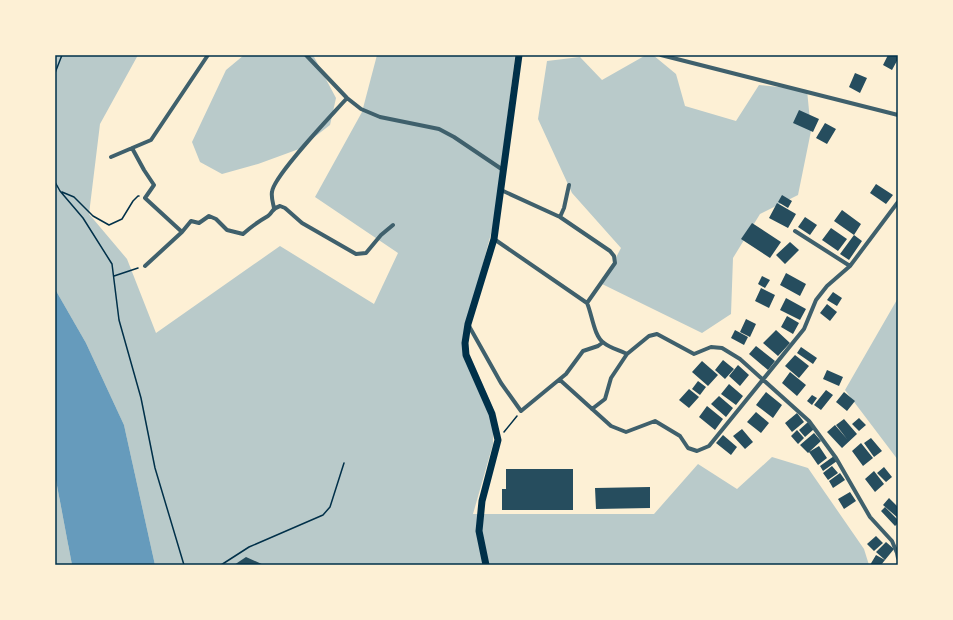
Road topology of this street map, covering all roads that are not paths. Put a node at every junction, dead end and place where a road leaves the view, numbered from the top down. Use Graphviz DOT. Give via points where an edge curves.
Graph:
graph roads {
  1 [pos="208,55"];
  2 [pos="306,55"];
  3 [pos="519,55"];
  4 [pos="661,55"];
  5 [pos="347,98"];
  6 [pos="898,115"];
  7 [pos="132,148"];
  8 [pos="111,157"];
  9 [pos="503,170"];
  10 [pos="569,185"];
  11 [pos="501,190"];
  12 [pos="898,202"];
  13 [pos="274,208"];
  14 [pos="560,217"];
  15 [pos="393,225"];
  16 [pos="794,231"];
  17 [pos="182,232"];
  18 [pos="494,239"];
  19 [pos="145,266"];
  20 [pos="850,266"];
  21 [pos="587,303"];
  22 [pos="468,324"];
  23 [pos="602,343"];
  24 [pos="627,354"];
  25 [pos="560,380"];
  26 [pos="762,381"];
  27 [pos="592,409"];
  28 [pos="898,558"];
  29 [pos="486,565"];
  1 -- 7 [label="street" via="151,140"];
  2 -- 5 [label="street"];
  3 -- 9 [label="main road"];
  4 -- 6 [label="street"];
  5 -- 9 [label="street" via="361,109 380,117 438,129"];
  5 -- 13 [label="street" via="275,183 272,192"];
  7 -- 8 [label="street"];
  7 -- 17 [label="street" via="154,184 145,198"];
  9 -- 11 [label="main road"];
  10 -- 14 [label="street"];
  11 -- 14 [label="street"];
  11 -- 18 [label="main road"];
  12 -- 20 [label="street"];
  13 -- 15 [label="street" via="285,208 302,223 356,254 366,252 381,234"];
  13 -- 17 [label="street" via="269,215 243,234 227,230 216,219 208,216 199,223 191,221"];
  14 -- 21 [label="street" via="614,256 615,263"];
  16 -- 20 [label="street"];
  17 -- 19 [label="street"];
  18 -- 21 [label="street"];
  18 -- 22 [label="main road"];
  20 -- 26 [label="street" via="827,286 816,300 804,329"];
  21 -- 23 [label="street" via="594,329"];
  22 -- 25 [label="street" via="501,383 521,411"];
  22 -- 29 [label="main road" via="466,355 492,414 498,440 479,523"];
  23 -- 24 [label="street"];
  23 -- 25 [label="street" via="583,351"];
  24 -- 26 [label="street" via="649,336 657,334 694,354 712,347 722,348 740,359"];
  24 -- 27 [label="street" via="612,378 605,399"];
  25 -- 27 [label="street"];
  26 -- 27 [label="street" via="709,446 698,451 688,448 680,436 655,421 626,432 611,426"];
  26 -- 28 [label="street" via="809,421 836,458 870,517 892,541"];
}
